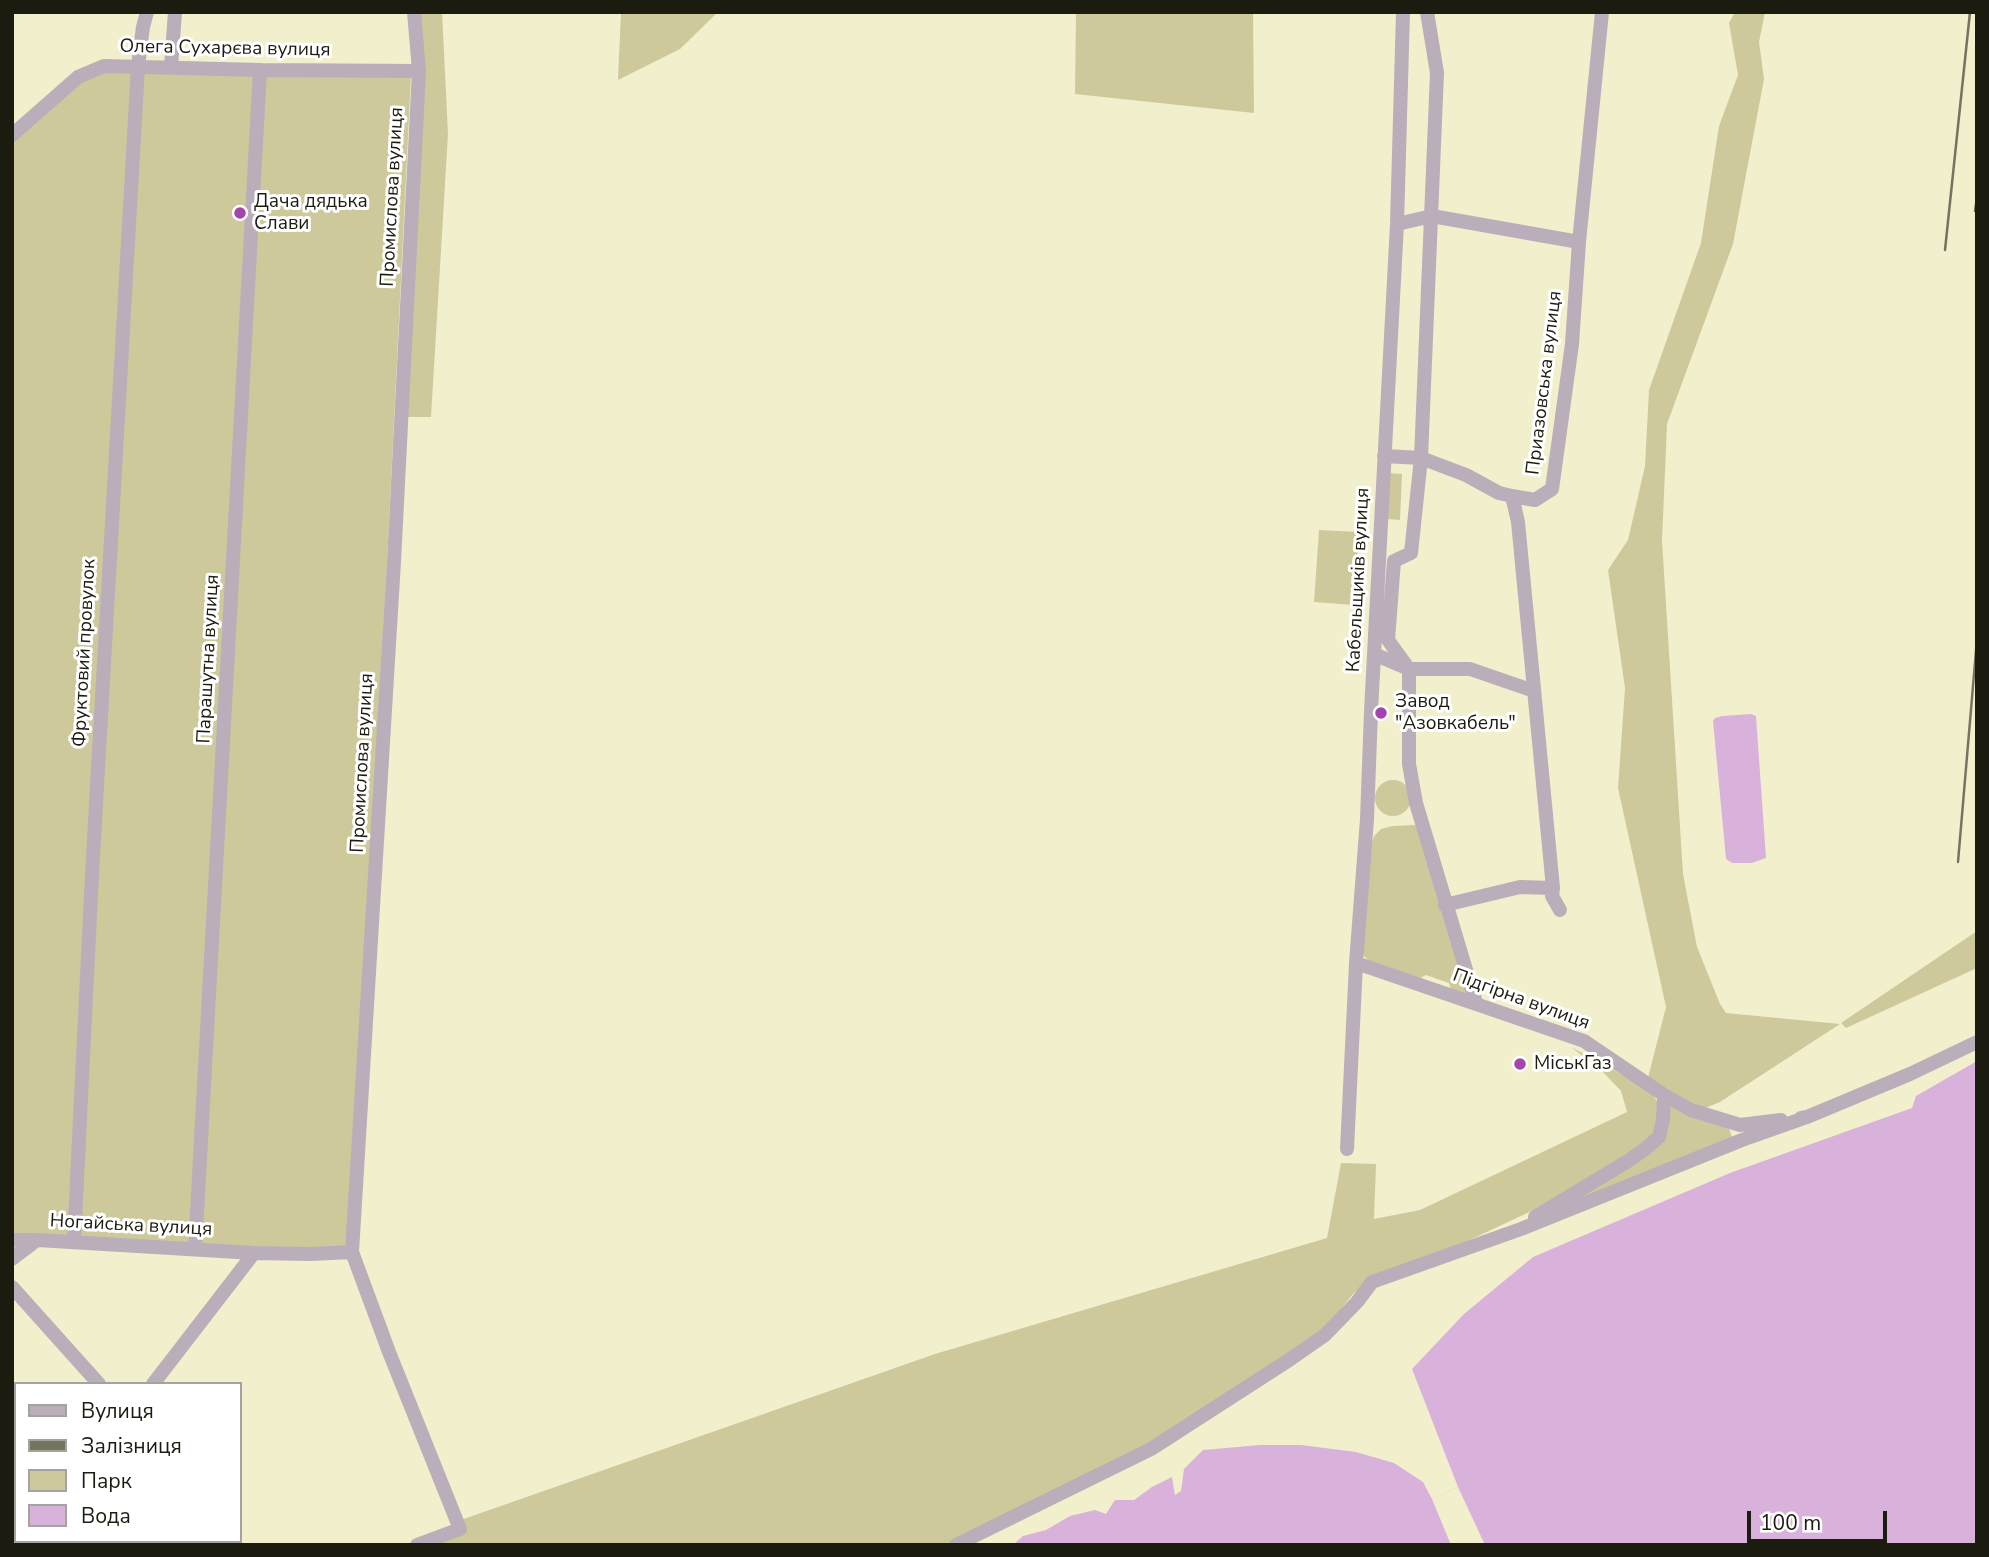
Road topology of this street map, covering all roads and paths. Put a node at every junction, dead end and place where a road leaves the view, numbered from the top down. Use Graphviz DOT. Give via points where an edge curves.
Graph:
graph roads {
  1 [pos="147,12"];
  2 [pos="175,12"];
  3 [pos="415,12"];
  4 [pos="1403,12"];
  5 [pos="1427,12"];
  6 [pos="1602,12"];
  7 [pos="138,66"];
  8 [pos="171,67"];
  9 [pos="260,70"];
  10 [pos="419,71"];
  11 [pos="13,132"];
  12 [pos="1432,216"];
  13 [pos="1397,224"];
  14 [pos="1579,242"];
  15 [pos="1384,456"];
  16 [pos="1421,458"];
  17 [pos="1512,496"];
  18 [pos="1374,654"];
  19 [pos="1409,669"];
  20 [pos="1534,691"];
  21 [pos="1553,888"];
  22 [pos="1445,905"];
  23 [pos="1560,909"];
  24 [pos="1356,963"];
  25 [pos="1476,1003"];
  26 [pos="1977,1042"];
  27 [pos="1664,1095"];
  28 [pos="1807,1117"];
  29 [pos="1347,1149"];
  30 [pos="1521,1229"];
  31 [pos="12,1240"];
  32 [pos="37,1240"];
  33 [pos="74,1241"];
  34 [pos="195,1249"];
  35 [pos="352,1252"];
  36 [pos="254,1253"];
  37 [pos="12,1259"];
  38 [pos="12,1287"];
  39 [pos="97,1382"];
  40 [pos="155,1382"];
  41 [pos="417,1545"];
  42 [pos="956,1545"];
  1 -- 7 [label="street, Фруктовий провулок"];
  2 -- 8 [label="street"];
  3 -- 10 [label="street, Промислова вулиця"];
  4 -- 13 [label="street, Кабельщиків вулиця"];
  5 -- 12 [label="street, Кабельщиків вулиця" via="1437,73"];
  6 -- 14 [label="street, Приазовська вулиця"];
  7 -- 8 [label="street, Олега Сухарєва вулиця"];
  7 -- 11 [label="street, Олега Сухарєва вулиця" via="104,66 78,77"];
  7 -- 33 [label="street, Фруктовий провулок"];
  8 -- 9 [label="street, Олега Сухарєва вулиця"];
  9 -- 10 [label="street, Олега Сухарєва вулиця"];
  9 -- 34 [label="street, Парашутна вулиця"];
  10 -- 35 [label="street, Промислова вулиця"];
  12 -- 13 [label="street"];
  12 -- 14 [label="street"];
  12 -- 16 [label="street, Кабельщиків вулиця"];
  13 -- 15 [label="street, Кабельщиків вулиця"];
  14 -- 17 [label="street, Приазовська вулиця" via="1572,344 1552,489 1535,500"];
  15 -- 16 [label="street"];
  15 -- 18 [label="street, Кабельщиків вулиця"];
  16 -- 17 [label="street"];
  16 -- 19 [label="street, Кабельщиків вулиця" via="1412,552 1394,561 1388,640"];
  17 -- 20 [label="street, Приазовська вулиця"];
  18 -- 19 [label="street"];
  18 -- 24 [label="street, Кабельщиків вулиця"];
  19 -- 20 [label="street" via="1470,668"];
  19 -- 22 [label="street" via="1409,764"];
  20 -- 21 [label="street, Приазовська вулиця"];
  21 -- 22 [label="street" via="1520,887"];
  21 -- 23 [label="street, Приазовська вулиця"];
  22 -- 25 [label="street"];
  24 -- 25 [label="street, Підгірна вулиця"];
  24 -- 29 [label="street, Кабельщиків вулиця"];
  25 -- 27 [label="street, Підгірна вулиця" via="1584,1041"];
  26 -- 28 [label="street, Підгірна вулиця"];
  27 -- 28 [label="street, Підгірна вулиця" via="1691,1110 1740,1125"];
  27 -- 30 [label="street" via="1659,1137"];
  28 -- 30 [label="street"];
  30 -- 42 [label="street" via="1372,1282 1325,1335 1151,1449"];
  31 -- 32 [label="street"];
  32 -- 33 [label="street, Ногайська вулиця"];
  32 -- 37 [label="street, Ногайська вулиця"];
  33 -- 34 [label="street, Ногайська вулиця"];
  34 -- 36 [label="street, Ногайська вулиця"];
  35 -- 36 [label="street"];
  35 -- 41 [label="street" via="460,1529"];
  36 -- 40 [label="street"];
  38 -- 39 [label="street"];
}
